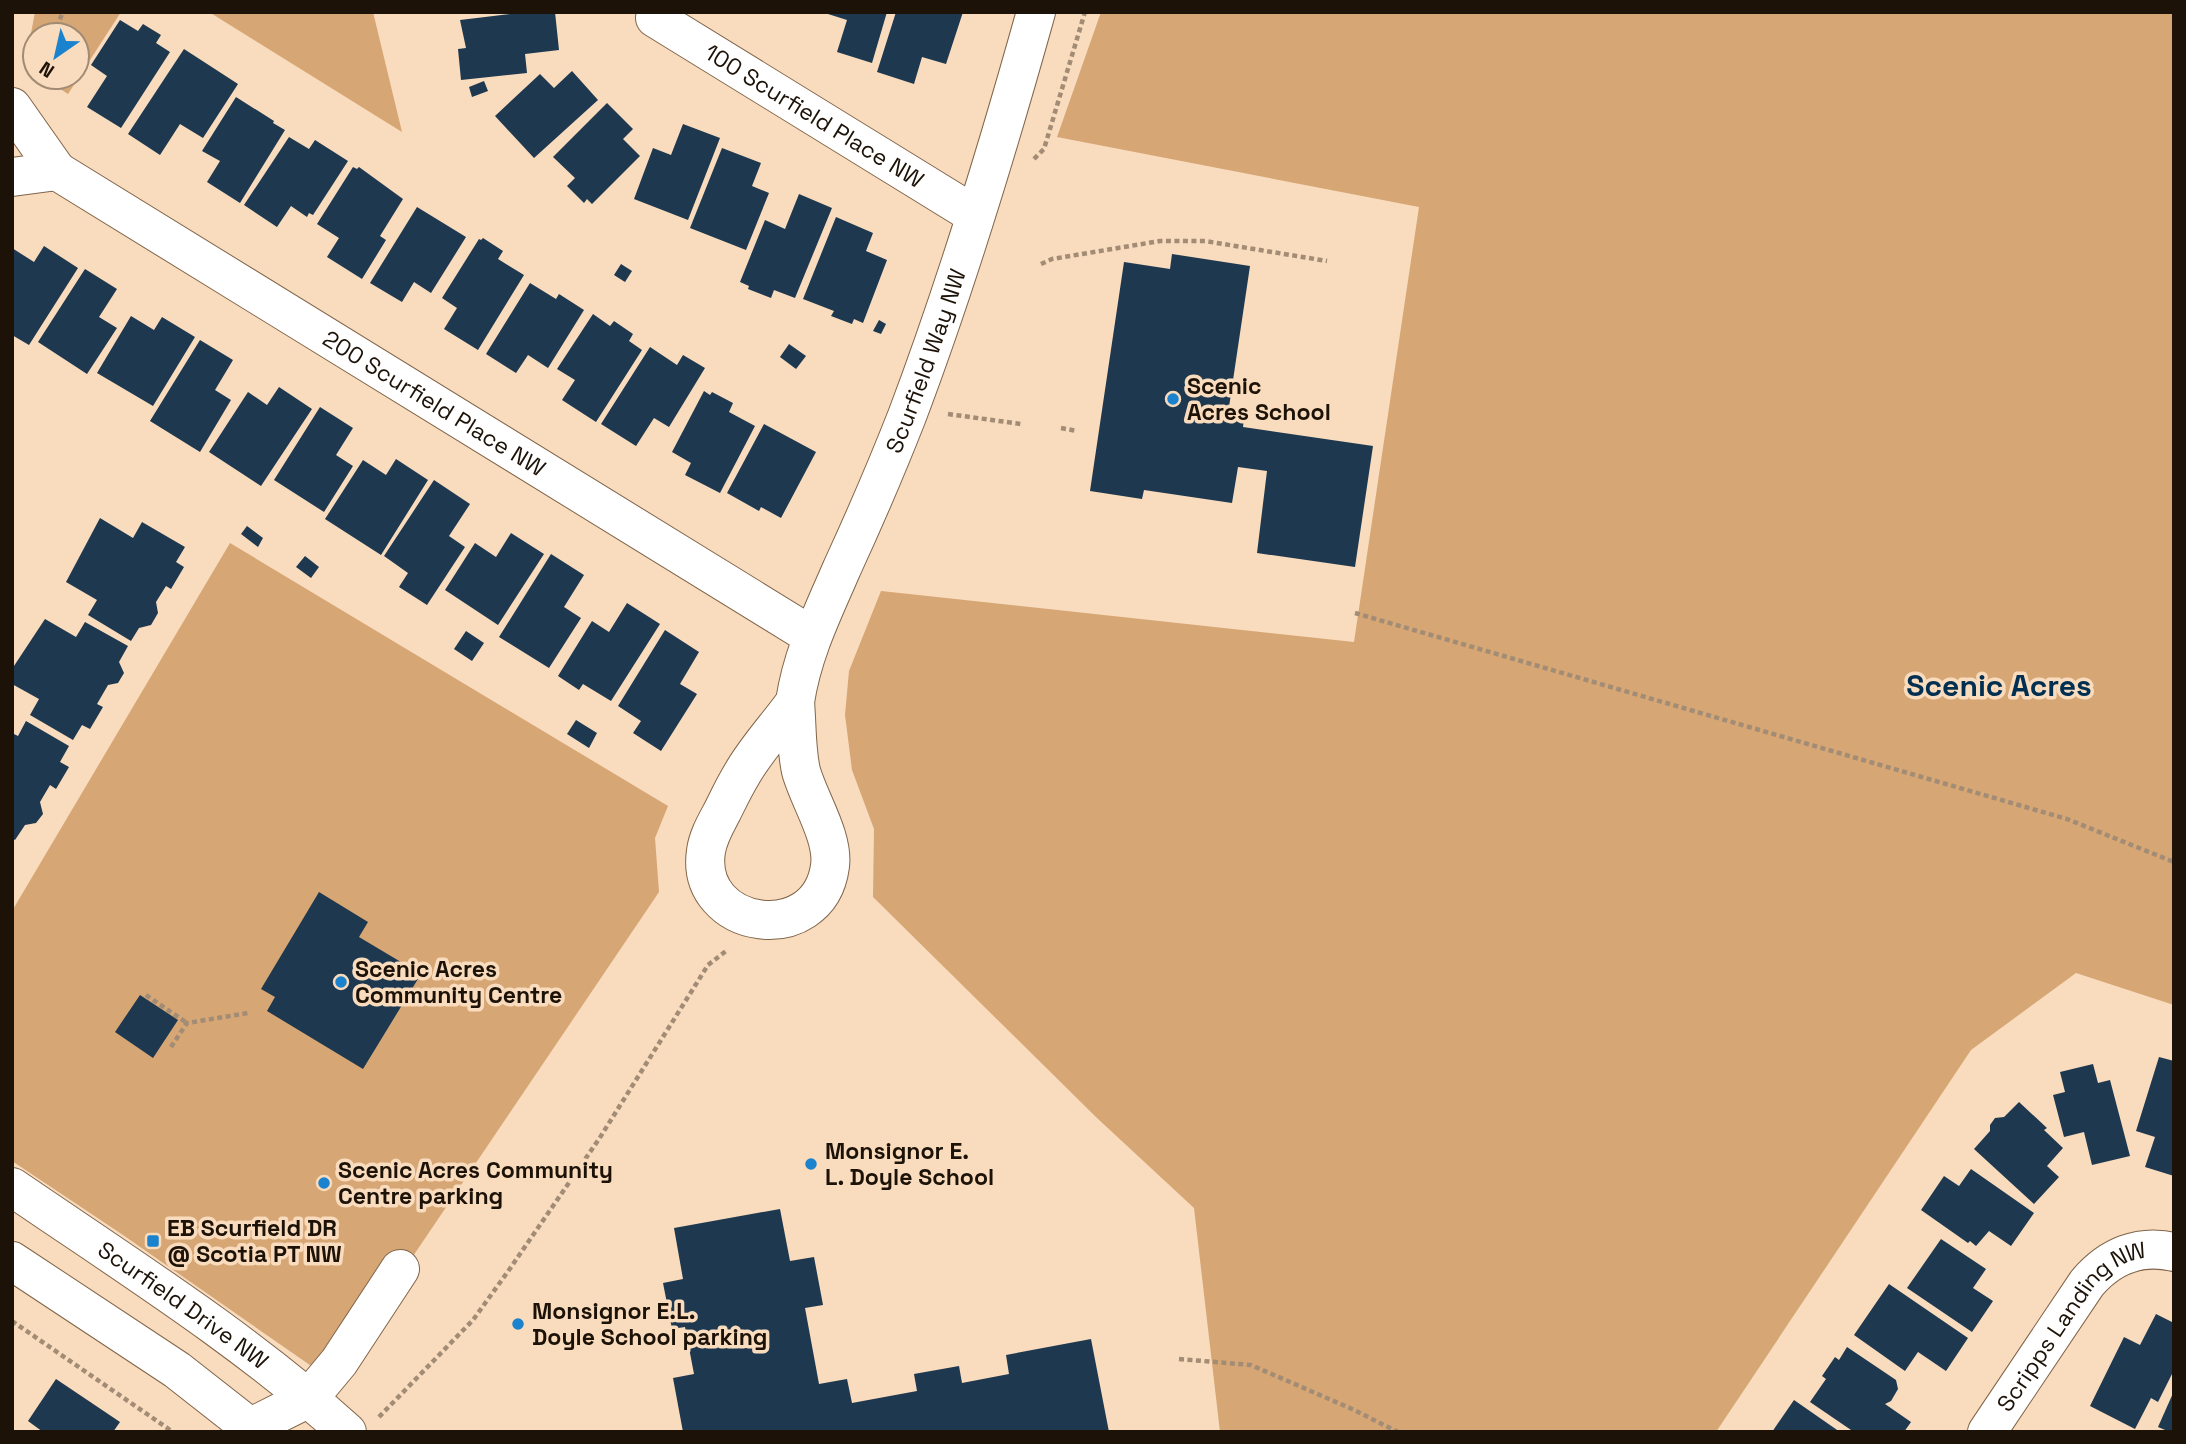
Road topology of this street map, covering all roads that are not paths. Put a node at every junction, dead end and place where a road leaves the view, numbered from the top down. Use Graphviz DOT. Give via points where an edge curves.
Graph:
graph roads {
  1 [pos="1036,12"];
  2 [pos="654,18"];
  3 [pos="12,107"];
  4 [pos="57,171"];
  5 [pos="12,177"];
  6 [pos="975,215"];
  7 [pos="812,636"];
  8 [pos="796,702"];
  9 [pos="12,1187"];
  10 [pos="2174,1252"];
  11 [pos="12,1261"];
  12 [pos="400,1269"];
  13 [pos="304,1415"];
  14 [pos="360,1427"];
  15 [pos="251,1430"];
  16 [pos="1987,1432"];
  1 -- 6 [label="street, Scurfield Way NW"];
  2 -- 6 [label="street, 100 Scurfield Place NW"];
  3 -- 4 [label="street, 200 Scurfield Place NW"];
  4 -- 5 [label="street"];
  4 -- 7 [label="street, 200 Scurfield Place NW"];
  6 -- 7 [label="street, Scurfield Way NW" via="907,416"];
  7 -- 8 [label="street, Scurfield Way NW" via="799,674"];
  8 -- 8 [label="street, Scurfield Way NW" via="743,772 709,837 705,854 709,879 722,902 761,921 787,918 810,905 820,894 831,864 828,841 800,767"];
  9 -- 13 [label="street, Scurfield Drive NW" via="242,1345"];
  10 -- 16 [label="street, Scripps Landing NW" via="2139,1250 2097,1271"];
  11 -- 15 [label="street" via="177,1370"];
  12 -- 13 [label="street"];
  13 -- 14 [label="street, Scurfield Drive NW"];
  13 -- 15 [label="street"];
}
